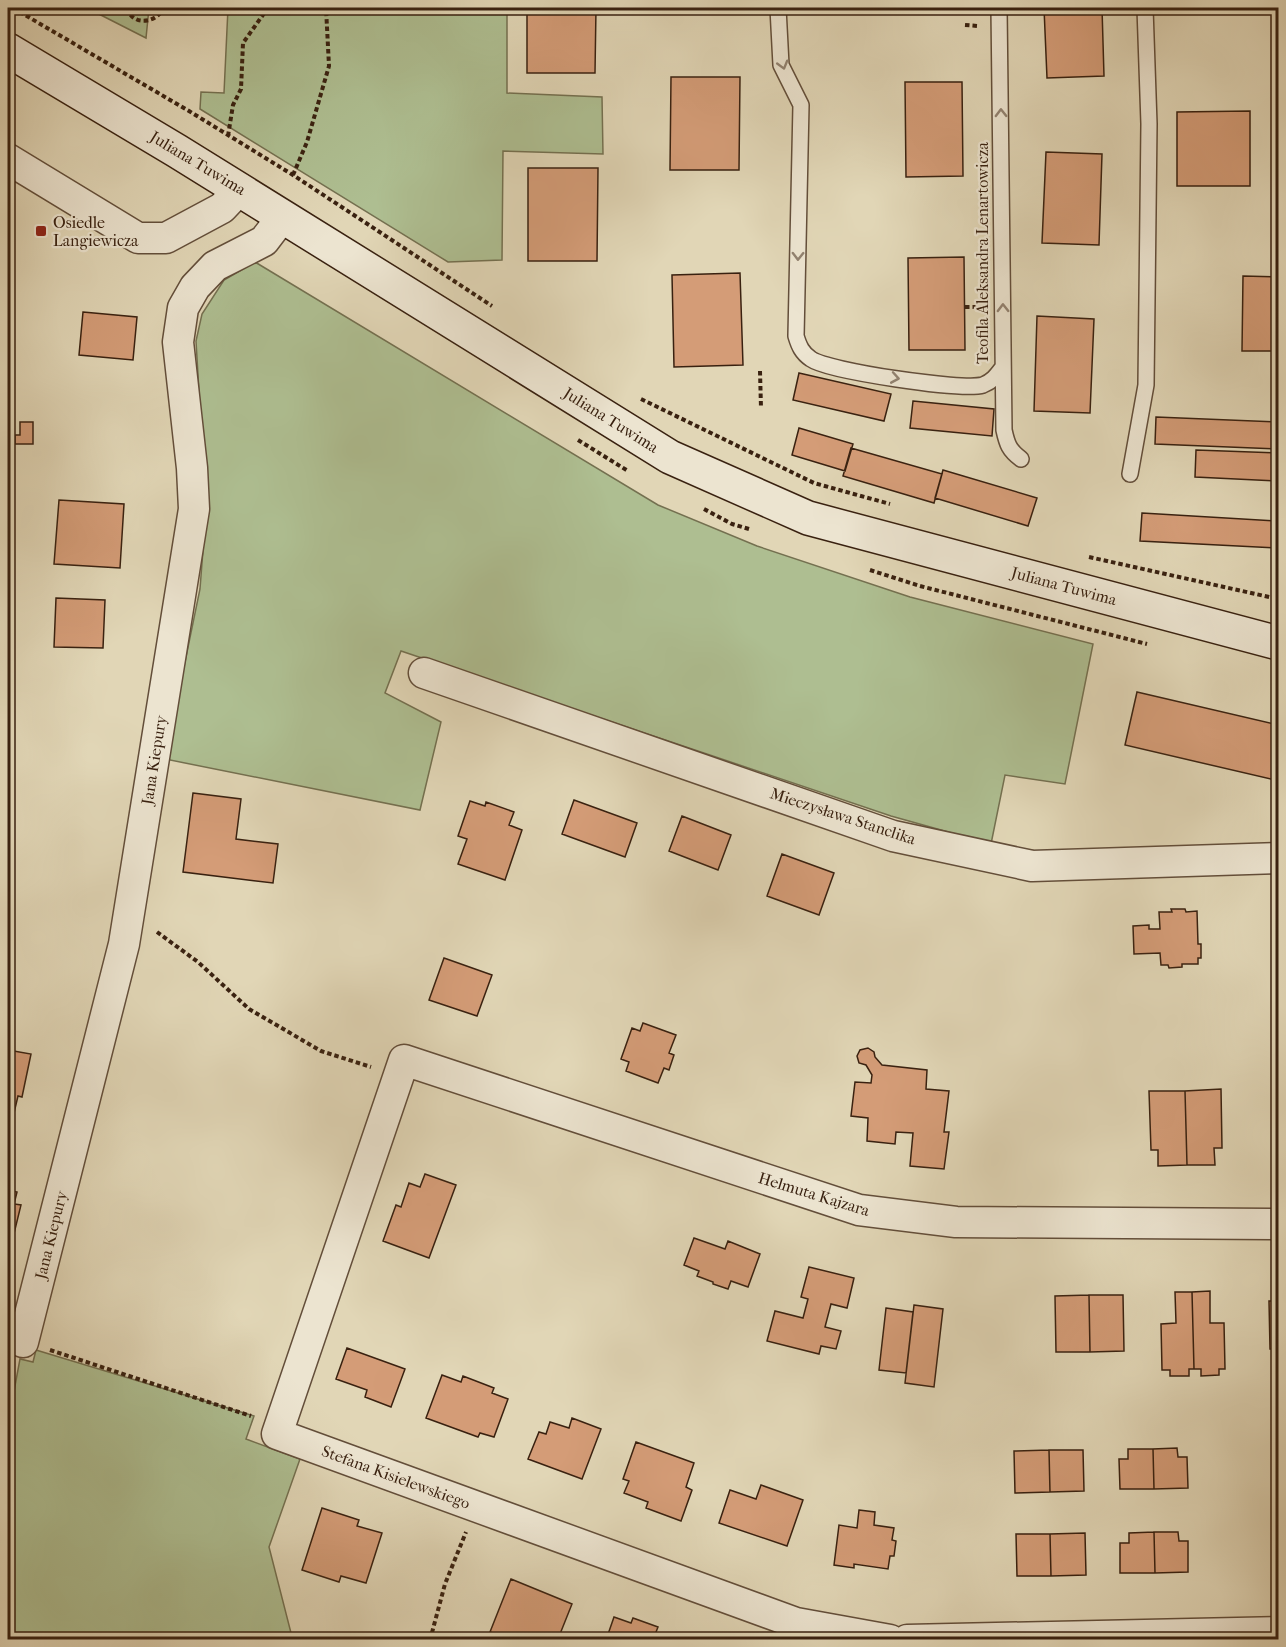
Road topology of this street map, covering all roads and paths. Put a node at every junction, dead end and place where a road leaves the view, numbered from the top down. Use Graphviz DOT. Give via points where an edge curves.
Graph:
graph roads {
  1 [pos="16,8"];
  2 [pos="127,8"];
  3 [pos="164,8"];
  4 [pos="276,8"];
  5 [pos="326,8"];
  6 [pos="778,8"];
  7 [pos="999,8"];
  8 [pos="1145,8"];
  9 [pos="8,50"];
  10 [pos="228,136"];
  11 [pos="8,159"];
  12 [pos="293,175"];
  13 [pos="240,189"];
  14 [pos="283,216"];
  15 [pos="495,308"];
  16 [pos="1003,367"];
  17 [pos="760,371"];
  18 [pos="632,395"];
  19 [pos="761,408"];
  20 [pos="1021,459"];
  21 [pos="1130,474"];
  22 [pos="891,505"];
  23 [pos="1079,555"];
  24 [pos="1278,599"];
  25 [pos="1278,643"];
  26 [pos="424,673"];
  27 [pos="1278,858"];
  28 [pos="129,912"];
  29 [pos="401,1069"];
  30 [pos="1278,1224"];
  31 [pos="23,1342"];
  32 [pos="280,1425"];
  33 [pos="477,1507"];
  34 [pos="1278,1632"];
  35 [pos="430,1640"];
  36 [pos="890,1640"];
  37 [pos="907,1640"];
  1 -- 10 [label="path"];
  2 -- 3 [label="path" via="135,19 144,22 160,15"];
  4 -- 10 [label="path" via="265,12 243,43 241,89 233,105"];
  5 -- 12 [label="path" via="329,66"];
  6 -- 16 [label="lane, Teofila Aleksandra Lenartowicza, one-way" via="781,65 801,105 796,336 800,349 811,360 830,367 967,387 994,380"];
  16 -- 7 [label="lane, Teofila Aleksandra Lenartowicza, one-way"];
  8 -- 21 [label="lane" via="1149,124 1146,385"];
  9 -- 13 [label="street, Juliana Tuwima"];
  10 -- 12 [label="path"];
  11 -- 13 [label="street" via="138,238 166,238 222,207"];
  12 -- 15 [label="path"];
  13 -- 14 [label="street, Juliana Tuwima"];
  14 -- 25 [label="street, Juliana Tuwima" via="670,457 808,518"];
  14 -- 28 [label="street, Jana Kiepury" via="264,241 215,266 195,287 183,308 178,342 194,509"];
  16 -- 20 [label="lane" via="1006,443"];
  17 -- 19 [label="path"];
  18 -- 22 [label="path" via="814,483"];
  23 -- 24 [label="path"];
  26 -- 27 [label="street, Mieczysława Stanclika" via="893,836 1032,866"];
  28 -- 29 [label="path" via="198,962 249,1009 321,1051"];
  28 -- 31 [label="street, Jana Kiepury"];
  29 -- 30 [label="street, Helmuta Kajzara" via="859,1210 956,1222"];
  29 -- 32 [label="street"];
  31 -- 32 [label="path"];
  32 -- 33 [label="street, Stefana Kisielewskiego" via="277,1434"];
  33 -- 35 [label="path" via="445,1584"];
  33 -- 36 [label="street, Stefana Kisielewskiego" via="796,1623"];
  34 -- 37 [label="street"];
}
